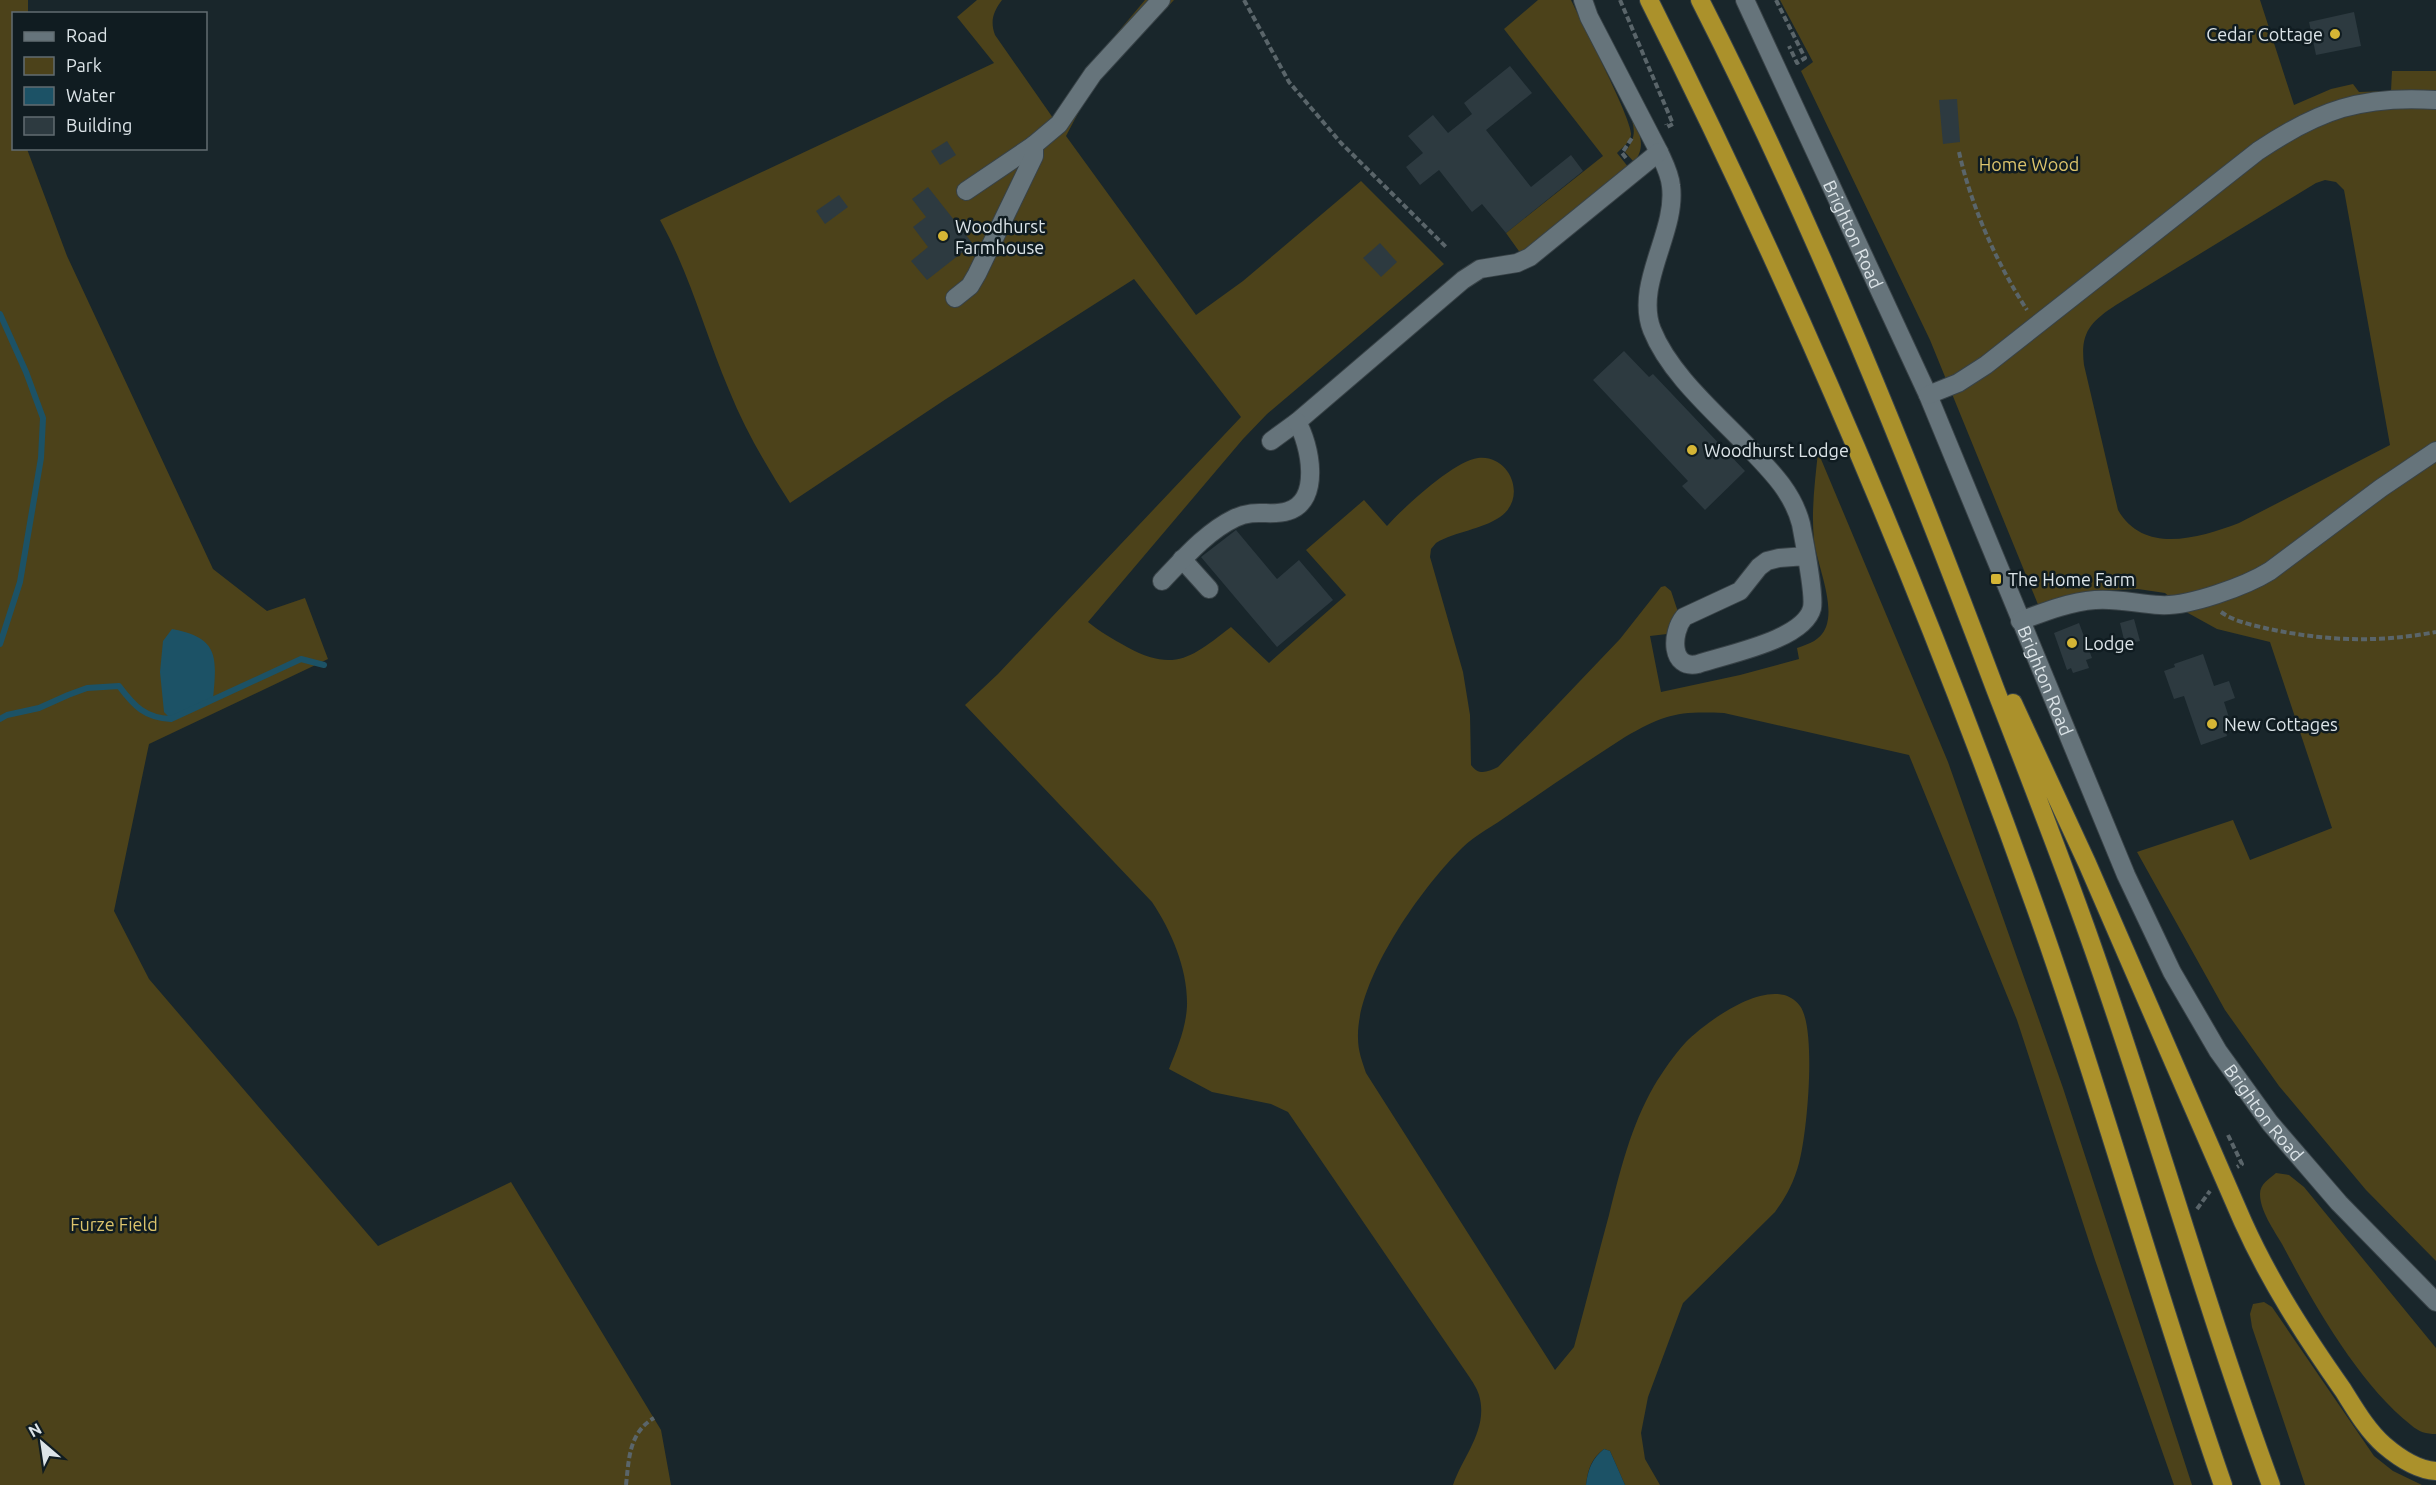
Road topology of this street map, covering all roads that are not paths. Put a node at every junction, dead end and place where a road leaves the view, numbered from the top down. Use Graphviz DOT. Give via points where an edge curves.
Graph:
graph roads {
  1 [pos="1161,0"];
  2 [pos="1583,0"];
  3 [pos="1649,0"];
  4 [pos="1701,0"];
  5 [pos="1745,0"];
  6 [pos="2436,100"];
  7 [pos="1034,145"];
  8 [pos="1659,152"];
  9 [pos="966,191"];
  10 [pos="955,298"];
  11 [pos="1928,395"];
  12 [pos="1297,422"];
  13 [pos="1271,441"];
  14 [pos="2436,451"];
  15 [pos="1806,556"];
  16 [pos="1182,559"];
  17 [pos="1953,577"];
  18 [pos="1162,581"];
  19 [pos="1209,589"];
  20 [pos="2020,621"];
  21 [pos="2436,1302"];
  22 [pos="2436,1471"];
  23 [pos="2223,1485"];
  24 [pos="2271,1485"];
  1 -- 7 [label="street" via="1093,74 1063,119"];
  2 -- 8 [label="street"];
  3 -- 23 [label="highway" via="1840,407 1939,651 2068,1002"];
  4 -- 17 [label="highway" via="1816,244"];
  5 -- 11 [label="street, Brighton Road"];
  6 -- 11 [label="street" via="2356,103 2280,136 1986,365 1958,383"];
  7 -- 9 [label="street"];
  7 -- 10 [label="street" via="1034,156 977,274"];
  8 -- 12 [label="street" via="1530,257 1480,269 1464,280"];
  8 -- 15 [label="street" via="1672,187 1669,217 1651,282 1649,321 1653,332 1676,371 1783,486 1798,514"];
  11 -- 20 [label="street, Brighton Road"];
  12 -- 13 [label="street"];
  12 -- 16 [label="street" via="1306,439 1309,462 1309,485 1302,501 1288,511 1255,512 1232,519"];
  14 -- 20 [label="street" via="2270,572 2250,582 2170,605 2086,601"];
  15 -- 15 [label="street" via="1767,561 1740,591 1684,617 1676,636 1678,659 1688,665 1698,664 1779,638 1800,625 1812,606"];
  16 -- 18 [label="street"];
  16 -- 19 [label="street"];
  17 -- 22 [label="highway" via="2087,863 2266,1271 2369,1428 2398,1456"];
  17 -- 24 [label="highway" via="2088,934"];
  20 -- 21 [label="street, Brighton Road" via="2129,882 2202,1025 2248,1094 2291,1147 2339,1203"];
}
